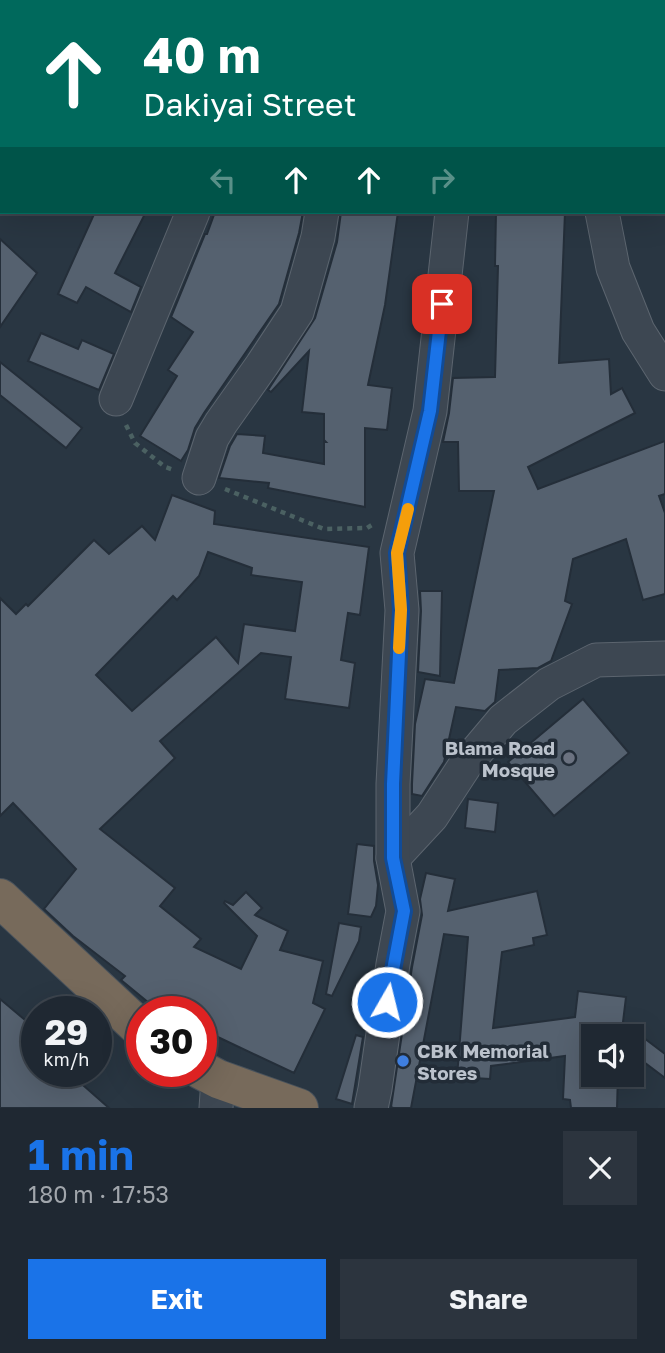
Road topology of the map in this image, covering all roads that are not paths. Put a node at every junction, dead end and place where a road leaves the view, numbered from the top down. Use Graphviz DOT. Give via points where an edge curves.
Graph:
graph roads {
  1 [pos="192,214"];
  2 [pos="322,214"];
  3 [pos="452,214"];
  4 [pos="602,214"];
  5 [pos="665,374"];
  6 [pos="116,399"];
  7 [pos="199,478"];
  8 [pos="665,658"];
  9 [pos="393,858"];
  10 [pos="0,898"];
  11 [pos="126,1015"];
  12 [pos="216,1087"];
  13 [pos="299,1108"];
  14 [pos="370,1108"];
  1 -- 6 [label="street"];
  2 -- 7 [label="street" via="297,312 212,438"];
  3 -- 9 [label="street" via="430,411 397,553 401,610"];
  4 -- 5 [label="street" via="613,268 638,331"];
  8 -- 9 [label="street" via="596,660 549,684 503,720 466,764 432,817"];
  9 -- 14 [label="street" via="404,911"];
  10 -- 11 [label="highway"];
  12 -- 13 [label="highway"];
}
